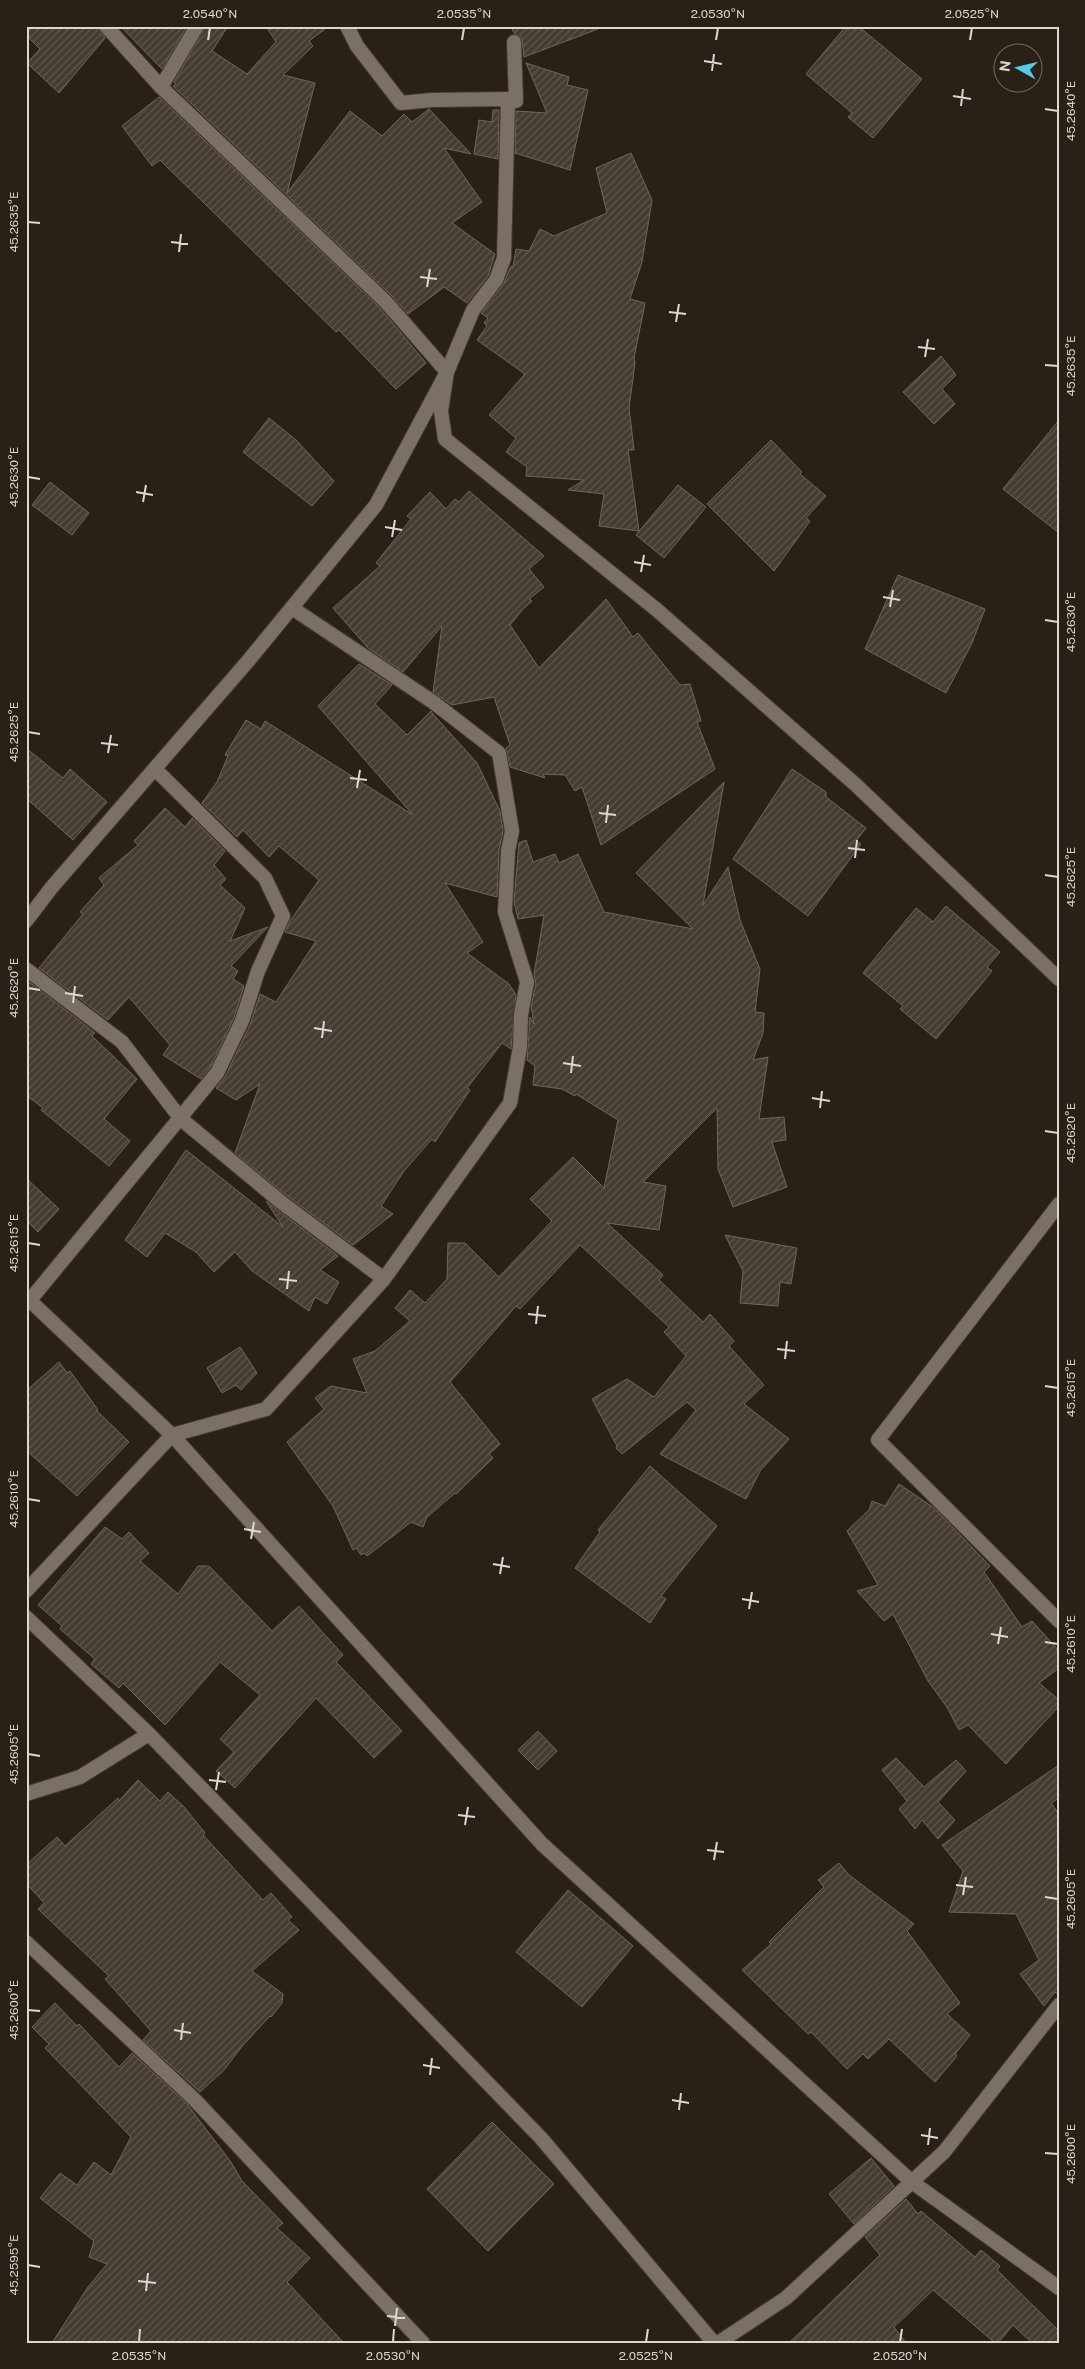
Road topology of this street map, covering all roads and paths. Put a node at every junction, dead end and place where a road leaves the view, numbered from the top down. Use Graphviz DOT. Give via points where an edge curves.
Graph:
graph roads {
  1 [pos="106,26"];
  2 [pos="196,26"];
  3 [pos="347,26"];
  4 [pos="514,42"];
  5 [pos="160,87"];
  6 [pos="508,99"];
  7 [pos="448,372"];
  8 [pos="292,608"];
  9 [pos="154,769"];
  10 [pos="28,914"];
  11 [pos="26,969"];
  12 [pos="1059,979"];
  13 [pos="181,1119"];
  14 [pos="1059,1204"];
  15 [pos="384,1278"];
  16 [pos="28,1299"];
  17 [pos="172,1435"];
  18 [pos="26,1591"];
  19 [pos="26,1617"];
  20 [pos="1059,1621"];
  21 [pos="150,1734"];
  22 [pos="26,1794"];
  23 [pos="26,1942"];
  24 [pos="1059,2005"];
  25 [pos="912,2182"];
  26 [pos="1059,2288"];
  27 [pos="423,2343"];
  28 [pos="714,2343"];
  29 [pos="718,2343"];
  1 -- 5 [label="street"];
  2 -- 5 [label="street"];
  3 -- 6 [label="street" via="357,46 401,103"];
  4 -- 6 [label="street" via="516,101"];
  5 -- 7 [label="street" via="386,302"];
  6 -- 7 [label="street" via="504,258 496,280 473,310"];
  7 -- 8 [label="street" via="376,506"];
  7 -- 12 [label="street" via="442,411 445,439 657,610 856,784"];
  8 -- 9 [label="street"];
  8 -- 15 [label="street" via="432,702 499,753 512,831 505,912 527,982 510,1103"];
  9 -- 10 [label="street"];
  9 -- 13 [label="street" via="265,878 283,916 258,971 242,1021 217,1073"];
  11 -- 13 [label="street" via="122,1042"];
  13 -- 15 [label="street" via="280,1202"];
  13 -- 16 [label="street"];
  14 -- 20 [label="street" via="878,1440"];
  15 -- 17 [label="street" via="266,1409"];
  16 -- 17 [label="street"];
  17 -- 18 [label="street"];
  17 -- 25 [label="street" via="542,1844"];
  19 -- 21 [label="street"];
  21 -- 22 [label="street" via="80,1778"];
  21 -- 28 [label="street" via="540,2138"];
  23 -- 27 [label="street" via="194,2099"];
  24 -- 25 [label="street" via="944,2152"];
  25 -- 26 [label="street"];
  25 -- 29 [label="street" via="786,2298"];
}
